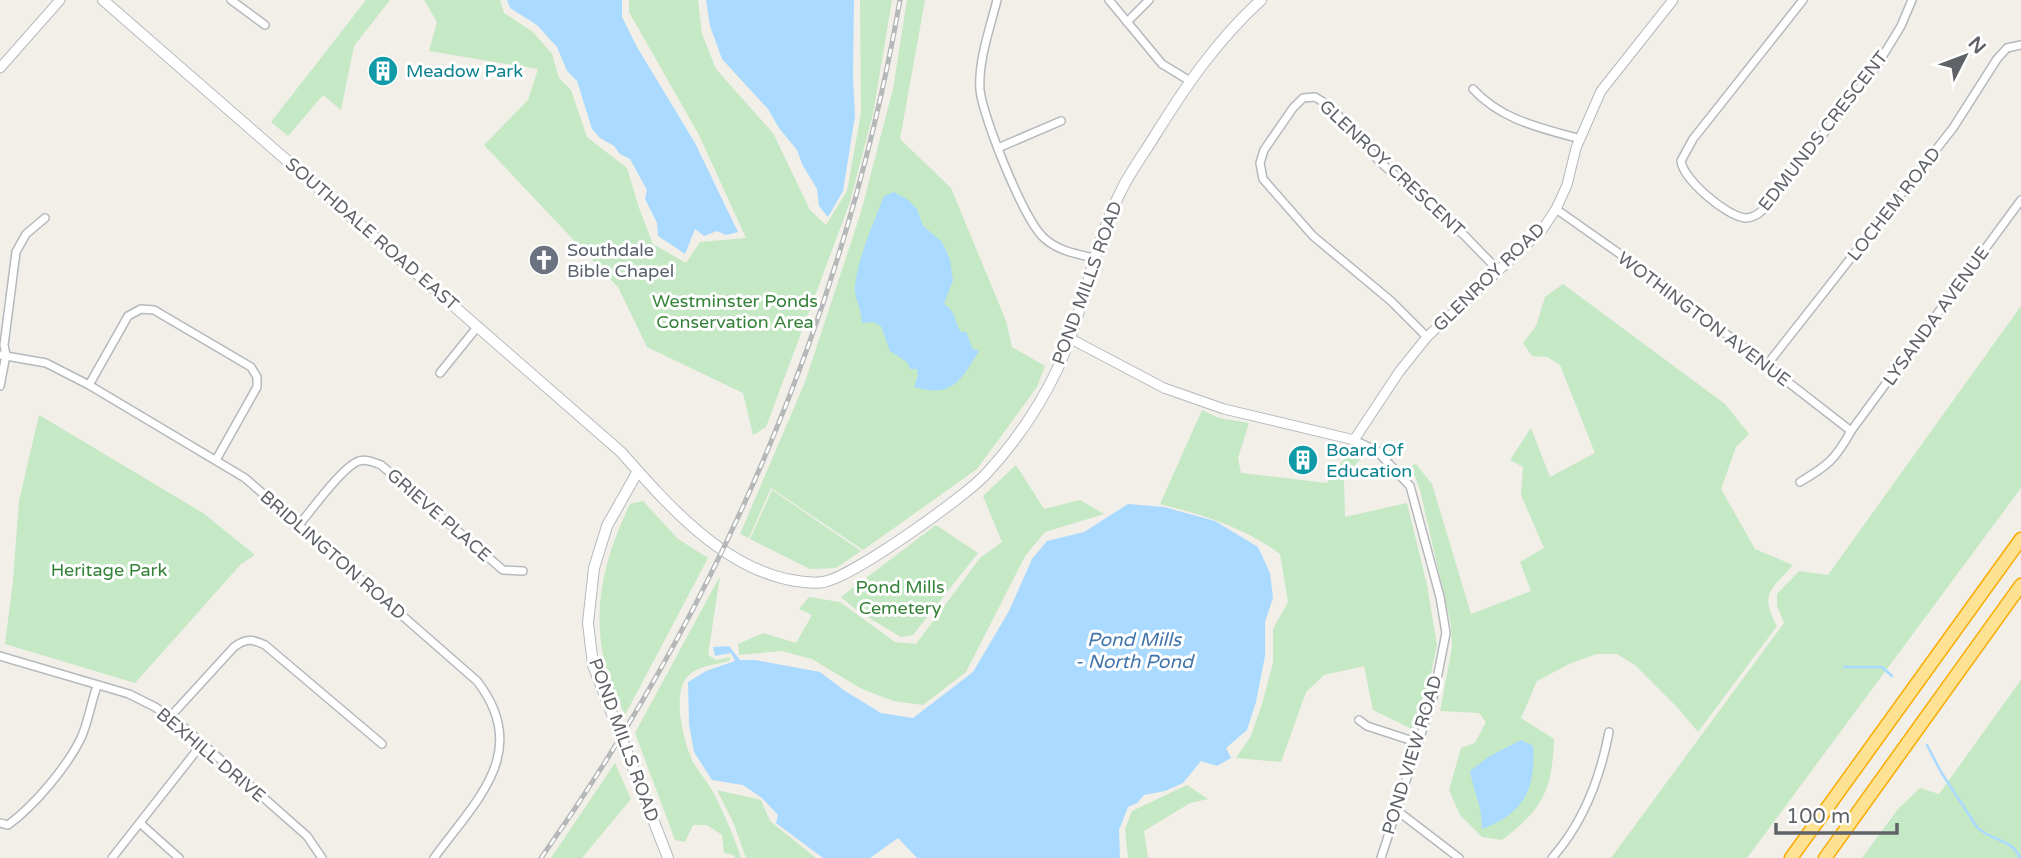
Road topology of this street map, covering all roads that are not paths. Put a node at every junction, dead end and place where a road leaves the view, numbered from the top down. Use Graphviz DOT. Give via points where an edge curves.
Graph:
graph roads {
  1 [pos="60,0"];
  2 [pos="103,0"];
  3 [pos="230,0"];
  4 [pos="997,0"];
  5 [pos="1109,0"];
  6 [pos="1149,0"];
  7 [pos="1261,0"];
  8 [pos="1673,0"];
  9 [pos="1803,0"];
  10 [pos="1912,0"];
  11 [pos="1127,22"];
  12 [pos="265,24"];
  13 [pos="2021,45"];
  14 [pos="0,68"];
  15 [pos="1190,81"];
  16 [pos="1473,89"];
  17 [pos="1061,121"];
  18 [pos="1580,139"];
  19 [pos="998,148"];
  20 [pos="2021,200"];
  21 [pos="1556,209"];
  22 [pos="45,218"];
  23 [pos="1094,258"];
  24 [pos="1497,269"];
  25 [pos="478,326"];
  26 [pos="1427,337"];
  27 [pos="1071,339"];
  28 [pos="3,355"];
  29 [pos="1766,366"];
  30 [pos="440,373"];
  31 [pos="89,385"];
  32 [pos="0,386"];
  33 [pos="1851,432"];
  34 [pos="1354,440"];
  35 [pos="216,460"];
  36 [pos="638,471"];
  37 [pos="1800,482"];
  38 [pos="298,526"];
  39 [pos="2021,539"];
  40 [pos="523,571"];
  41 [pos="2021,585"];
  42 [pos="0,656"];
  43 [pos="96,686"];
  44 [pos="170,717"];
  45 [pos="1359,720"];
  46 [pos="1609,732"];
  47 [pos="1416,742"];
  48 [pos="382,744"];
  49 [pos="201,745"];
  50 [pos="1395,809"];
  51 [pos="0,823"];
  52 [pos="140,823"];
  53 [pos="112,858"];
  54 [pos="179,858"];
  55 [pos="322,858"];
  56 [pos="434,858"];
  57 [pos="668,858"];
  58 [pos="1381,858"];
  59 [pos="1459,858"];
  60 [pos="1552,858"];
  61 [pos="1791,858"];
  62 [pos="1825,858"];
  1 -- 14 [label="street"];
  2 -- 25 [label="main road, SOUTHDALE ROAD EAST"];
  3 -- 12 [label="street"];
  4 -- 19 [label="street" via="980,88"];
  5 -- 11 [label="street"];
  6 -- 11 [label="street"];
  7 -- 15 [label="main road, POND MILLS ROAD"];
  8 -- 18 [label="street, GLENROY ROAD" via="1601,91"];
  9 -- 10 [label="street, EDMUNDS CRESCENT" via="1693,139 1681,161 1692,182 1738,217 1756,216 1764,209 1876,67"];
  11 -- 15 [label="street" via="1162,64"];
  13 -- 29 [label="street, LOCHEM ROAD" via="2007,48 1997,59 1953,128"];
  15 -- 23 [label="main road, POND MILLS ROAD" via="1121,190"];
  16 -- 18 [label="street" via="1487,104 1518,121"];
  17 -- 19 [label="street"];
  18 -- 21 [label="street, GLENROY ROAD"];
  19 -- 23 [label="street" via="1027,215 1044,238 1061,249"];
  20 -- 33 [label="street, LYSANDA AVENUE"];
  21 -- 24 [label="street, GLENROY ROAD" via="1542,230"];
  21 -- 29 [label="street, WOTHINGTON AVENUE"];
  22 -- 28 [label="street" via="26,234 16,251"];
  23 -- 27 [label="main road, POND MILLS ROAD"];
  24 -- 26 [label="street, GLENROY ROAD"];
  24 -- 26 [label="street, GLENROY CRESCENT" via="1380,162 1331,106 1315,97 1303,99 1293,108 1264,149 1260,163 1263,179 1313,236"];
  25 -- 30 [label="street"];
  25 -- 36 [label="main road, SOUTHDALE ROAD EAST"];
  26 -- 34 [label="street, GLENROY ROAD"];
  27 -- 34 [label="street, POND VIEW ROAD" via="1164,388 1224,409"];
  27 -- 36 [label="main road, POND MILLS ROAD" via="1025,425 985,476 891,545 823,582 786,579 723,551 693,528"];
  28 -- 31 [label="street, BRIDLINGTON ROAD" via="46,363"];
  28 -- 32 [label="street"];
  29 -- 33 [label="street, WOTHINGTON AVENUE"];
  31 -- 35 [label="street, BRIDLINGTON ROAD"];
  31 -- 35 [label="street" via="128,316 141,309 154,310 227,351 251,367 257,387"];
  33 -- 37 [label="street, LYSANDA AVENUE" via="1828,465"];
  34 -- 47 [label="street, POND VIEW ROAD" via="1377,451 1410,486 1440,597 1446,633 1434,694"];
  35 -- 38 [label="street, BRIDLINGTON ROAD" via="245,478"];
  36 -- 57 [label="main road, POND MILLS ROAD" via="607,526 594,568 587,623 593,664"];
  38 -- 40 [label="street, GRIEVE PLACE" via="344,472 368,460 380,465 503,570"];
  38 -- 56 [label="street, BRIDLINGTON ROAD" via="477,681 496,711 500,755 491,779"];
  39 -- 61 [label="highway"];
  41 -- 62 [label="highway"];
  42 -- 43 [label="street, BEXHILL DRIVE"];
  43 -- 44 [label="street, BEXHILL DRIVE" via="129,694"];
  43 -- 51 [label="street" via="82,737 64,764 23,814 8,825"];
  44 -- 48 [label="street" via="234,647 253,640 265,645"];
  44 -- 49 [label="street, BEXHILL DRIVE"];
  45 -- 47 [label="street"];
  46 -- 60 [label="street" via="1582,817"];
  47 -- 50 [label="street, POND VIEW ROAD"];
  49 -- 52 [label="street"];
  49 -- 55 [label="street, BEXHILL DRIVE" via="307,836"];
  50 -- 58 [label="street, POND VIEW ROAD"];
  50 -- 59 [label="street"];
  52 -- 53 [label="street"];
  52 -- 54 [label="street"];
}
